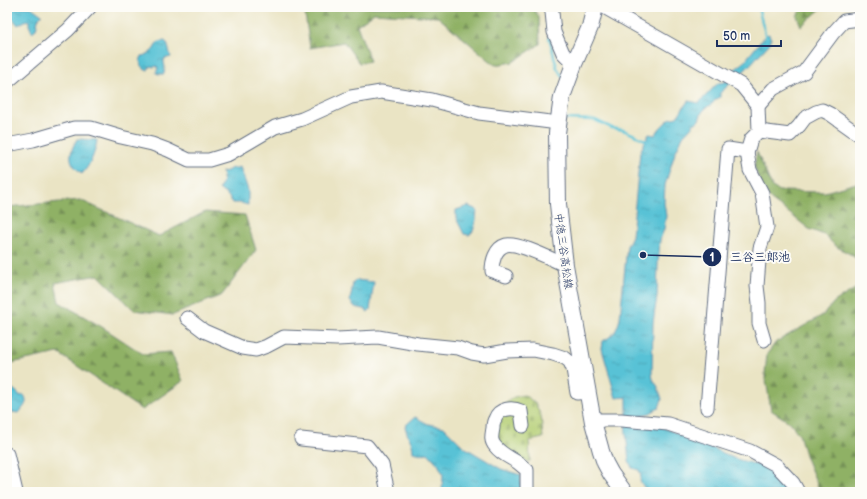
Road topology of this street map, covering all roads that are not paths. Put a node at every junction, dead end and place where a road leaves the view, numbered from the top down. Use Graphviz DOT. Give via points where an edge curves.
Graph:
graph roads {
  1 [pos="90,7"];
  2 [pos="550,7"];
  3 [pos="595,7"];
  4 [pos="604,7"];
  5 [pos="860,19"];
  6 [pos="574,64"];
  7 [pos="7,82"];
  8 [pos="758,106"];
  9 [pos="558,123"];
  10 [pos="759,131"];
  11 [pos="858,134"];
  12 [pos="7,145"];
  13 [pos="747,152"];
  14 [pos="565,265"];
  15 [pos="506,276"];
  16 [pos="187,318"];
  17 [pos="764,340"];
  18 [pos="588,392"];
  19 [pos="707,408"];
  20 [pos="593,422"];
  21 [pos="523,426"];
  22 [pos="301,439"];
  23 [pos="7,454"];
  24 [pos="16,492"];
  25 [pos="388,492"];
  26 [pos="527,492"];
  27 [pos="624,492"];
  28 [pos="798,492"];
  1 -- 7 [label="street" via="68,30"];
  2 -- 6 [label="street" via="554,32 563,53"];
  3 -- 6 [label="main road, 中徳三谷高松線" via="590,27"];
  4 -- 8 [label="street" via="741,85"];
  5 -- 8 [label="street" via="844,21 832,33 804,72 773,89"];
  6 -- 9 [label="main road, 中徳三谷高松線" via="562,97"];
  8 -- 10 [label="street"];
  9 -- 12 [label="street" via="479,113 432,100 381,92 351,97 302,119 275,127 230,154 209,160 189,160 152,144 91,128 74,128"];
  9 -- 14 [label="main road, 中徳三谷高松線" via="558,204"];
  10 -- 11 [label="street" via="790,135 805,118 822,110"];
  10 -- 13 [label="street" via="752,138"];
  13 -- 17 [label="street" via="750,170 762,193 767,227 760,248 758,286 759,323"];
  13 -- 19 [label="street" via="728,149"];
  14 -- 15 [label="street" via="538,253 506,245 498,250 492,264 492,271"];
  14 -- 18 [label="main road, 中徳三谷高松線"];
  16 -- 18 [label="street" via="204,331 243,348 256,350 284,337 378,337 458,348 484,355 533,350 565,358 573,369 577,393"];
  18 -- 20 [label="main road, 中徳三谷高松線"];
  20 -- 27 [label="main road, 中徳三谷高松線" via="605,463"];
  20 -- 28 [label="street" via="621,420 668,424 750,451 776,465"];
  21 -- 26 [label="street" via="521,411 510,408 503,410 494,419 491,438 502,454 527,470"];
  22 -- 25 [label="street" via="367,446 382,465"];
  23 -- 24 [label="street"];
}
